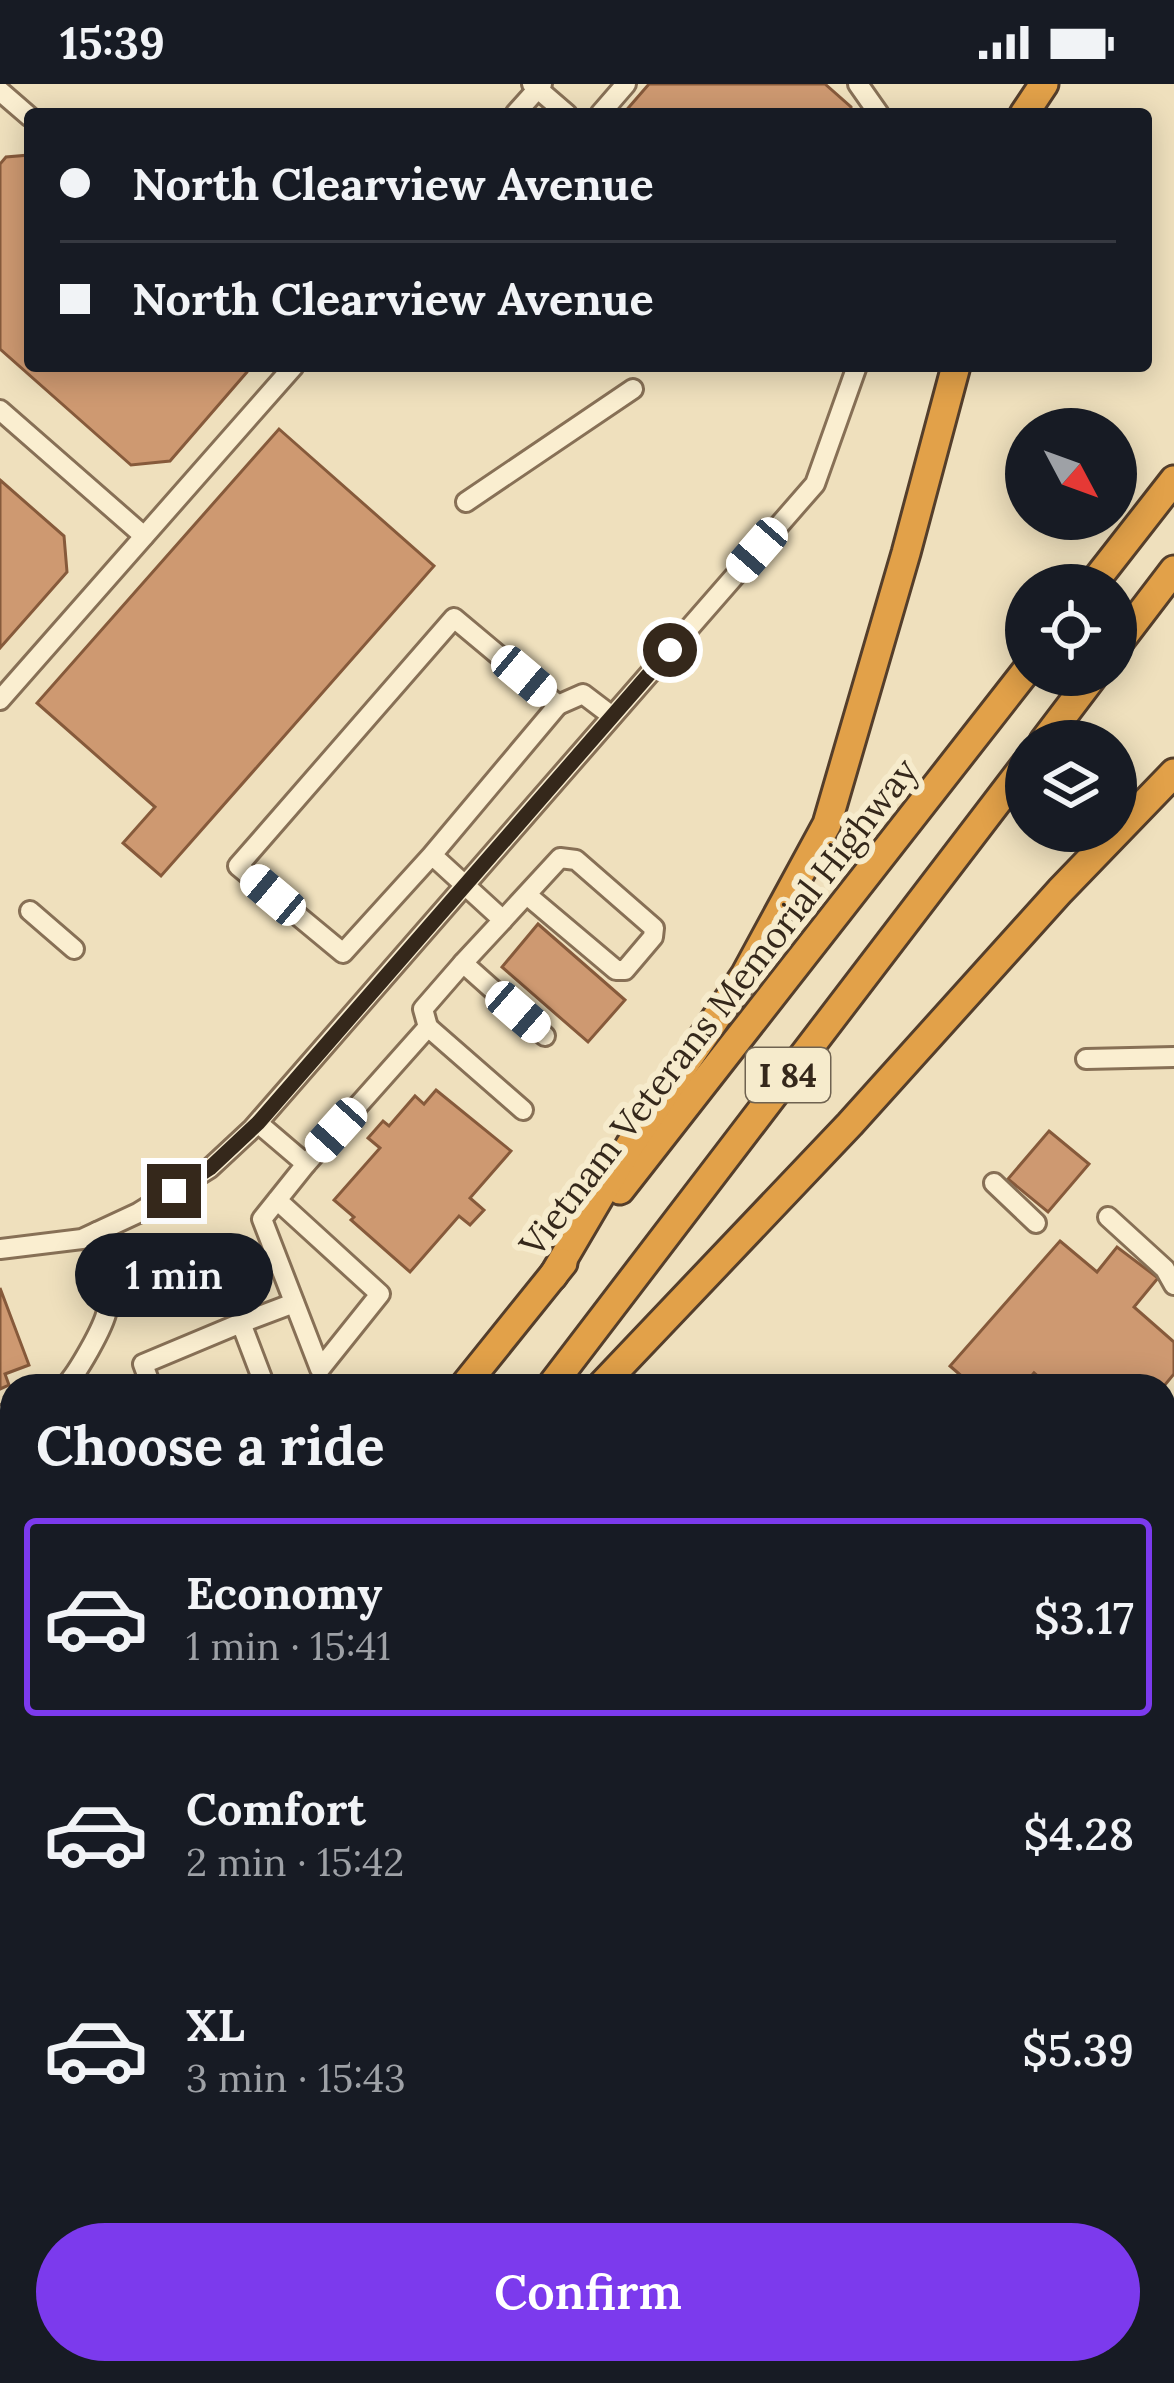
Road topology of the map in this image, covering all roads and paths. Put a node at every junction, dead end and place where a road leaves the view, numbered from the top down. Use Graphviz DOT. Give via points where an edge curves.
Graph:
graph roads {
  1 [pos="626,84"];
  2 [pos="537,86"];
  3 [pos="0,87"];
  4 [pos="561,108"];
  5 [pos="605,108"];
  6 [pos="24,111"];
  7 [pos="289,372"];
  8 [pos="855,372"];
  9 [pos="954,372"];
  10 [pos="633,388"];
  11 [pos="0,410"];
  12 [pos="1174,480"];
  13 [pos="466,502"];
  14 [pos="144,536"];
  15 [pos="1108,564"];
  16 [pos="1174,571"];
  17 [pos="1137,619"];
  18 [pos="1006,696"];
  19 [pos="1078,696"];
  20 [pos="0,700"];
  21 [pos="559,705"];
  22 [pos="613,716"];
  23 [pos="1060,720"];
  24 [pos="1174,773"];
  25 [pos="1005,791"];
  26 [pos="432,855"];
  27 [pos="465,885"];
  28 [pos="527,895"];
  29 [pos="29,910"];
  30 [pos="503,920"];
  31 [pos="74,949"];
  32 [pos="463,963"];
  33 [pos="428,1027"];
  34 [pos="545,1036"];
  35 [pos="1174,1057"];
  36 [pos="1086,1059"];
  37 [pos="523,1110"];
  38 [pos="258,1123"];
  39 [pos="306,1164"];
  40 [pos="994,1184"];
  41 [pos="277,1200"];
  42 [pos="1108,1217"];
  43 [pos="1036,1222"];
  44 [pos="97,1232"];
  45 [pos="0,1249"];
  46 [pos="553,1276"];
  47 [pos="1174,1285"];
  48 [pos="294,1303"];
  49 [pos="241,1323"];
  50 [pos="77,1374"];
  51 [pos="147,1374"];
  52 [pos="260,1374"];
  53 [pos="474,1374"];
  54 [pos="559,1374"];
  55 [pos="613,1374"];
  1 -- 5 [label="street"];
  2 -- 4 [label="street"];
  3 -- 6 [label="street"];
  7 -- 14 [label="street"];
  8 -- 22 [label="street" via="815,484"];
  9 -- 46 [label="highway" via="827,824 745,975"];
  10 -- 13 [label="street"];
  11 -- 14 [label="street"];
  12 -- 15 [label="highway"];
  14 -- 20 [label="street"];
  16 -- 17 [label="highway"];
  18 -- 46 [label="highway, Vietnam Veterans Memorial Highway / I 84"];
  19 -- 23 [label="highway"];
  21 -- 22 [label="street" via="583,694"];
  21 -- 26 [label="street"];
  21 -- 26 [label="street" via="454,618 238,866 343,953"];
  22 -- 27 [label="street"];
  24 -- 55 [label="highway"];
  25 -- 54 [label="highway, I 84"];
  26 -- 27 [label="street"];
  27 -- 30 [label="street"];
  27 -- 38 [label="street"];
  28 -- 28 [label="street" via="560,858 576,860 654,928 653,937 616,970"];
  28 -- 30 [label="street"];
  29 -- 31 [label="street"];
  30 -- 32 [label="street"];
  32 -- 33 [label="street" via="424,1009"];
  32 -- 34 [label="street"];
  33 -- 37 [label="street"];
  33 -- 39 [label="street"];
  35 -- 36 [label="street"];
  38 -- 39 [label="street"];
  38 -- 44 [label="street" via="210,1168"];
  39 -- 41 [label="street"];
  40 -- 43 [label="street"];
  41 -- 48 [label="street" via="262,1219"];
  41 -- 48 [label="street" via="380,1294 320,1369"];
  42 -- 47 [label="street"];
  44 -- 45 [label="street"];
  44 -- 50 [label="street" via="107,1311"];
  46 -- 53 [label="highway, Vietnam Veterans Memorial Highway / I 84"];
  48 -- 49 [label="street"];
  49 -- 51 [label="street" via="143,1364"];
  49 -- 52 [label="street"];
}
